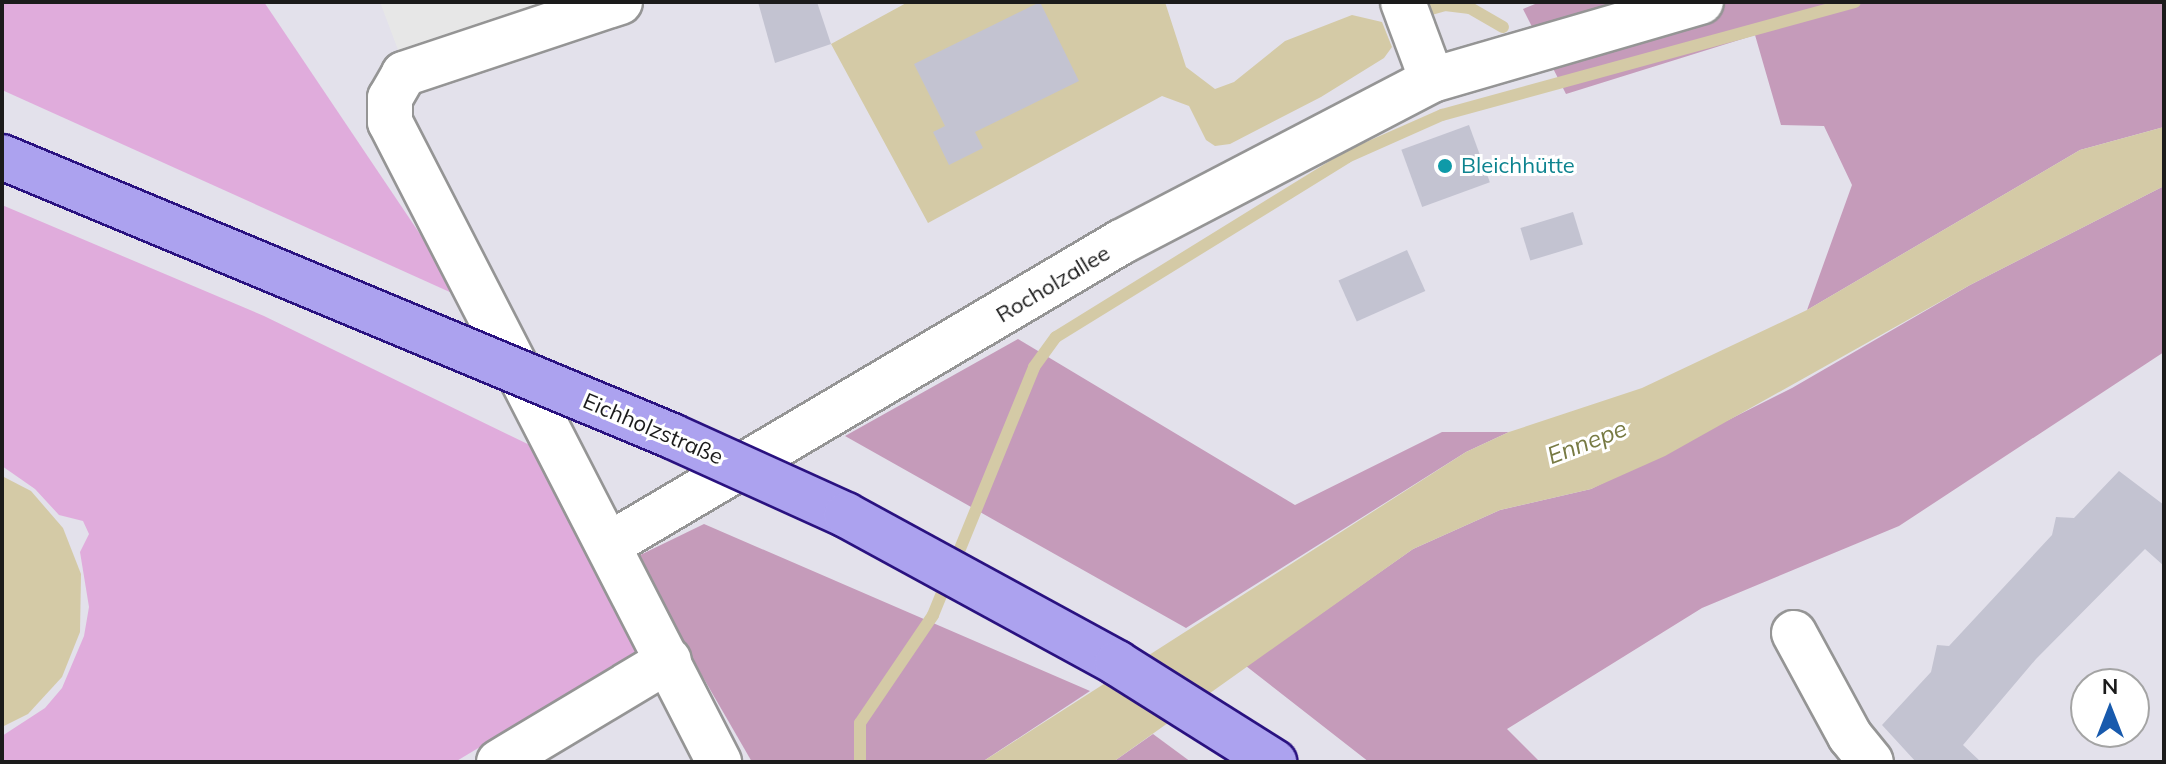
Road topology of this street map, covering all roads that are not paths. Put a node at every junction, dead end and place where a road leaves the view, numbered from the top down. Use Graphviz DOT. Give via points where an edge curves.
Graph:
graph roads {
  1 [pos="620,2"];
  2 [pos="1403,2"];
  3 [pos="1701,2"];
  4 [pos="1432,80"];
  5 [pos="2,157"];
  6 [pos="610,544"];
  7 [pos="1794,633"];
  8 [pos="669,660"];
  9 [pos="499,762"];
  10 [pos="719,762"];
  11 [pos="1274,762"];
  12 [pos="1871,762"];
  1 -- 6 [label="street" via="404,74 390,98 390,122"];
  2 -- 4 [label="street"];
  3 -- 4 [label="street, Rocholzallee"];
  4 -- 6 [label="street, Rocholzallee" via="1121,242"];
  5 -- 11 [label="main road, Eichholzstraße, bridge" via="672,436 846,515 1045,621"];
  6 -- 8 [label="street"];
  7 -- 12 [label="street" via="1850,736"];
  8 -- 9 [label="street"];
  8 -- 10 [label="street"];
}
